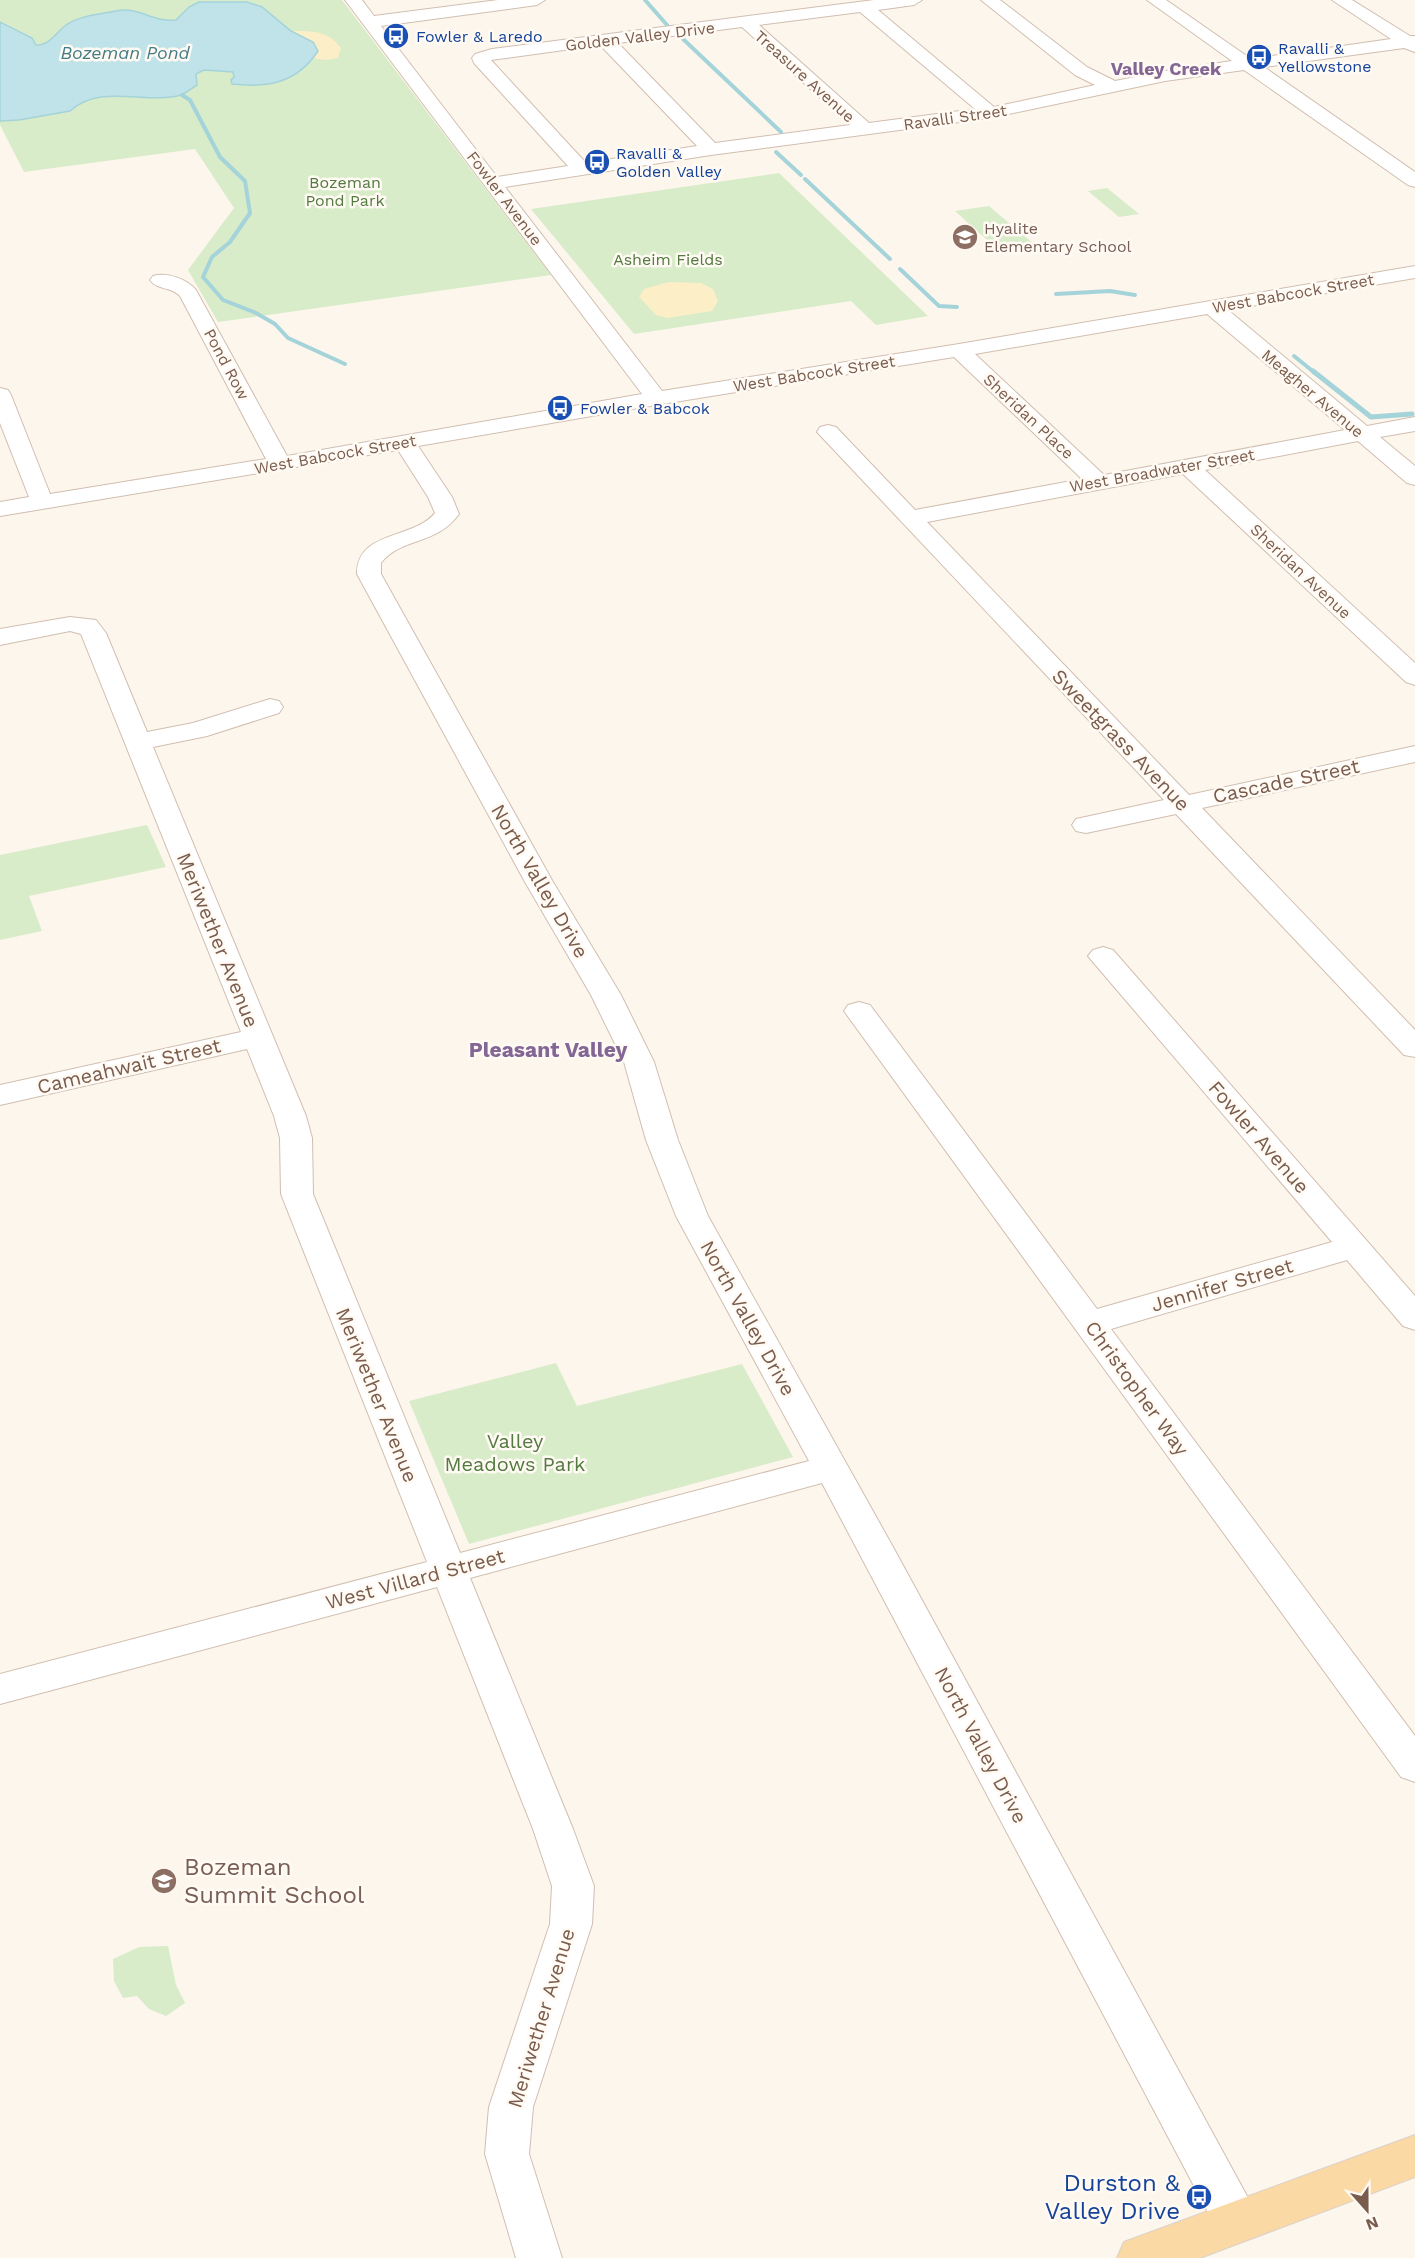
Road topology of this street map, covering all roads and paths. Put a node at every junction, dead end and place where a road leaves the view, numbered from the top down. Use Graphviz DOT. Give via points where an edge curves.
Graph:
graph roads {
  1 [pos="353,0"];
  2 [pos="537,0"];
  3 [pos="914,0"];
  4 [pos="989,0"];
  5 [pos="1155,0"];
  6 [pos="1340,0"];
  7 [pos="864,6"];
  8 [pos="369,22"];
  9 [pos="746,22"];
  10 [pos="605,40"];
  11 [pos="1412,43"];
  12 [pos="1249,65"];
  13 [pos="1110,86"];
  14 [pos="990,113"];
  15 [pos="865,129"];
  16 [pos="711,150"];
  17 [pos="582,170"];
  18 [pos="1415,181"];
  19 [pos="494,183"];
  20 [pos="1415,272"];
  21 [pos="160,280"];
  22 [pos="1211,307"];
  23 [pos="959,350"];
  24 [pos="0,395"];
  25 [pos="656,398"];
  26 [pos="1415,424"];
  27 [pos="828,432"];
  28 [pos="1362,434"];
  29 [pos="404,442"];
  30 [pos="280,464"];
  31 [pos="1188,466"];
  32 [pos="1415,478"];
  33 [pos="1098,482"];
  34 [pos="42,502"];
  35 [pos="0,509"];
  36 [pos="909,518"];
  37 [pos="0,637"];
  38 [pos="1415,677"];
  39 [pos="270,707"];
  40 [pos="136,742"];
  41 [pos="1415,754"];
  42 [pos="1182,804"];
  43 [pos="1086,825"];
  44 [pos="1103,956"];
  45 [pos="859,1011"];
  46 [pos="258,1037"];
  47 [pos="1415,1048"];
  48 [pos="0,1095"];
  49 [pos="1354,1247"];
  50 [pos="1415,1318"];
  51 [pos="1090,1323"];
  52 [pos="830,1468"];
  53 [pos="447,1571"];
  54 [pos="0,1689"];
  55 [pos="1415,1766"];
  56 [pos="1415,2156"];
  57 [pos="1237,2222"];
  58 [pos="539,2258"];
  59 [pos="1141,2258"];
  1 -- 8 [label="street, Fowler Avenue"];
  2 -- 8 [label="street"];
  3 -- 7 [label="street, Golden Valley Drive"];
  4 -- 13 [label="street" via="1081,70"];
  5 -- 12 [label="street"];
  6 -- 11 [label="street"];
  7 -- 9 [label="street, Golden Valley Drive"];
  7 -- 14 [label="street"];
  8 -- 19 [label="street, Fowler Avenue"];
  9 -- 10 [label="street, Golden Valley Drive"];
  9 -- 15 [label="street, Treasure Avenue"];
  10 -- 16 [label="street"];
  10 -- 17 [label="street, Golden Valley Drive" via="481,58"];
  11 -- 12 [label="street, Ravalli Street"];
  12 -- 13 [label="street, Ravalli Street"];
  12 -- 18 [label="street"];
  13 -- 14 [label="street, Ravalli Street"];
  14 -- 15 [label="street, Ravalli Street"];
  15 -- 16 [label="street, Ravalli Street"];
  16 -- 17 [label="street, Ravalli Street"];
  17 -- 19 [label="street, Ravalli Street"];
  19 -- 25 [label="street, Fowler Avenue"];
  20 -- 22 [label="street, West Babcock Street"];
  21 -- 30 [label="street, Pond Row" via="183,287 189,294"];
  22 -- 23 [label="street, West Babcock Street"];
  22 -- 28 [label="street, Meagher Avenue"];
  23 -- 25 [label="street, West Babcock Street"];
  23 -- 33 [label="street, Sheridan Place"];
  24 -- 34 [label="street"];
  25 -- 29 [label="street, West Babcock Street"];
  26 -- 28 [label="street, West Broadwater Street"];
  27 -- 36 [label="street, Sweetgrass Avenue"];
  28 -- 31 [label="street, West Broadwater Street"];
  28 -- 32 [label="street, Meagher Avenue"];
  29 -- 30 [label="street, West Babcock Street"];
  29 -- 52 [label="street, North Valley Drive" via="447,514 423,532 381,548 369,562 369,574 606,995 639,1062 662,1140 692,1216"];
  30 -- 34 [label="street, West Babcock Street"];
  31 -- 33 [label="street, West Broadwater Street"];
  31 -- 38 [label="street, Sheridan Avenue"];
  33 -- 36 [label="street, West Broadwater Street"];
  34 -- 35 [label="street, West Babcock Street"];
  36 -- 42 [label="street, Sweetgrass Avenue"];
  37 -- 40 [label="street, Meriwether Avenue" via="70,624 87,625"];
  39 -- 40 [label="street" via="198,730"];
  40 -- 46 [label="street, Meriwether Avenue"];
  41 -- 42 [label="street, Cascade Street"];
  42 -- 43 [label="street, Cascade Street"];
  42 -- 47 [label="street, Sweetgrass Avenue"];
  44 -- 49 [label="street, Fowler Avenue"];
  45 -- 51 [label="street, Christopher Way"];
  46 -- 48 [label="street, Cameahwait Street"];
  46 -- 53 [label="street, Meriwether Avenue" via="296,1138 297,1194"];
  49 -- 50 [label="street, Fowler Avenue"];
  49 -- 51 [label="street, Jennifer Street"];
  51 -- 55 [label="street, Christopher Way"];
  52 -- 53 [label="street, West Villard Street"];
  52 -- 57 [label="street, North Valley Drive"];
  53 -- 54 [label="street, West Villard Street"];
  53 -- 58 [label="street, Meriwether Avenue" via="573,1886 571,1924 511,2107 507,2154"];
  56 -- 57 [label="main road"];
  57 -- 59 [label="main road"];
}
